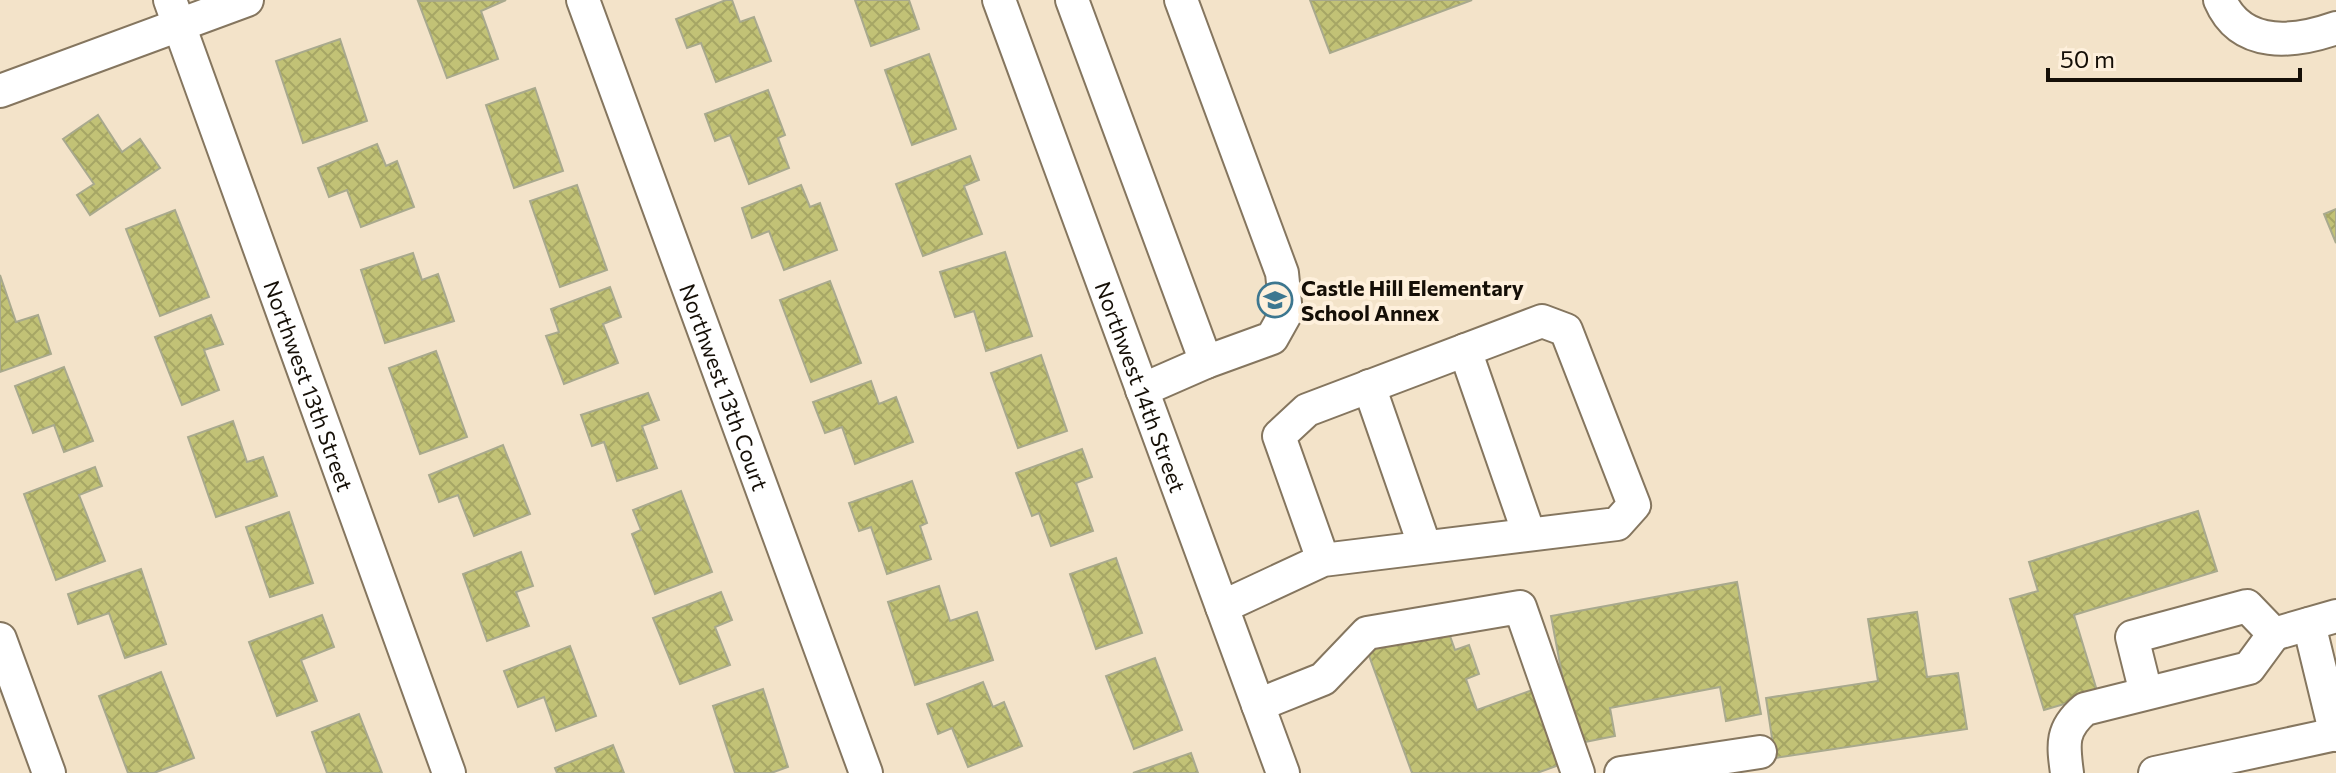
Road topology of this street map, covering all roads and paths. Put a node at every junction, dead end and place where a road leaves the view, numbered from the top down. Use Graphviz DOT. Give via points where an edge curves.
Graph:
graph roads {
  1 [pos="247,0"];
  2 [pos="583,0"];
  3 [pos="999,0"];
  4 [pos="1072,0"];
  5 [pos="1181,0"];
  6 [pos="2220,0"];
  7 [pos="174,12"];
  8 [pos="2336,28"];
  9 [pos="0,91"];
  10 [pos="1465,350"];
  11 [pos="1206,362"];
  12 [pos="1369,386"];
  13 [pos="1142,390"];
  14 [pos="1529,534"];
  15 [pos="1425,547"];
  16 [pos="1323,560"];
  17 [pos="1222,607"];
  18 [pos="2323,620"];
  19 [pos="2274,634"];
  20 [pos="0,639"];
  21 [pos="2146,693"];
  22 [pos="1258,705"];
  23 [pos="2336,735"];
  24 [pos="1760,752"];
  25 [pos="1693,768"];
  26 [pos="49,773"];
  27 [pos="449,773"];
  28 [pos="866,773"];
  29 [pos="1283,773"];
  30 [pos="1578,773"];
  31 [pos="1621,773"];
  32 [pos="2067,773"];
  33 [pos="2155,773"];
  1 -- 7 [label="street"];
  2 -- 28 [label="street, Northwest 13th Court"];
  3 -- 13 [label="street, Northwest 14th Street"];
  4 -- 11 [label="street"];
  5 -- 11 [label="street" via="1282,273 1286,313 1272,338"];
  6 -- 8 [label="street" via="2228,19 2255,35 2308,38"];
  7 -- 9 [label="street"];
  7 -- 27 [label="street, Northwest 13th Street"];
  10 -- 12 [label="street"];
  10 -- 14 [label="street"];
  10 -- 14 [label="street" via="1542,321 1566,330 1634,505 1617,524"];
  11 -- 13 [label="street"];
  12 -- 15 [label="street"];
  12 -- 16 [label="street" via="1307,410 1279,436"];
  13 -- 17 [label="street, Northwest 14th Street"];
  14 -- 15 [label="street"];
  15 -- 16 [label="street"];
  16 -- 17 [label="street"];
  17 -- 22 [label="street, Northwest 14th Street"];
  18 -- 19 [label="street"];
  18 -- 23 [label="street"];
  19 -- 21 [label="street" via="2249,668"];
  19 -- 21 [label="street" via="2247,606 2132,637"];
  20 -- 26 [label="street"];
  21 -- 32 [label="street" via="2085,709 2072,720 2063,738"];
  22 -- 29 [label="street, Northwest 14th Street"];
  22 -- 30 [label="street" via="1323,679 1367,633 1520,607"];
  23 -- 33 [label="street"];
  24 -- 25 [label="street"];
  25 -- 31 [label="street"];
}
